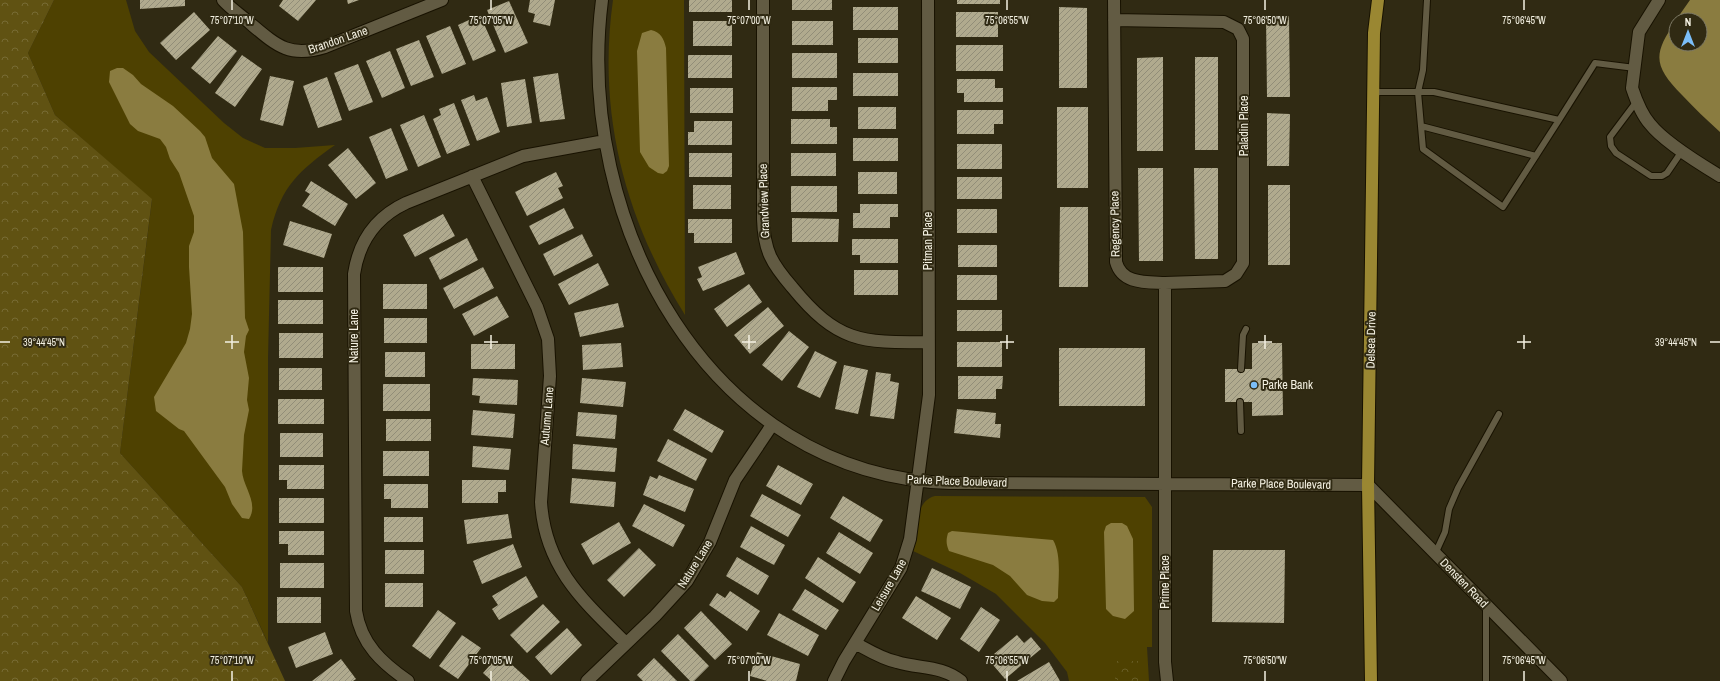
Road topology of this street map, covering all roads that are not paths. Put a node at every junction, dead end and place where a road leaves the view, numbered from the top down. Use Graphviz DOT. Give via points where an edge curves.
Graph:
graph roads {
  1 [pos="223,0"];
  2 [pos="442,0"];
  3 [pos="602,0"];
  4 [pos="763,0"];
  5 [pos="928,0"];
  6 [pos="1114,0"];
  7 [pos="1378,0"];
  8 [pos="1427,0"];
  9 [pos="1658,0"];
  10 [pos="1114,20"];
  11 [pos="1635,68"];
  12 [pos="1374,92"];
  13 [pos="1418,92"];
  14 [pos="1637,101"];
  15 [pos="1559,120"];
  16 [pos="1421,126"];
  17 [pos="605,141"];
  18 [pos="1682,151"];
  19 [pos="1536,156"];
  20 [pos="472,176"];
  21 [pos="1720,176"];
  22 [pos="1165,283"];
  23 [pos="1246,329"];
  24 [pos="928,342"];
  25 [pos="1241,369"];
  26 [pos="1240,402"];
  27 [pos="1500,414"];
  28 [pos="772,425"];
  29 [pos="1241,431"];
  30 [pos="917,481"];
  31 [pos="1165,483"];
  32 [pos="1368,485"];
  33 [pos="1435,554"];
  34 [pos="1486,605"];
  35 [pos="626,643"];
  36 [pos="855,643"];
  37 [pos="408,681"];
  38 [pos="587,681"];
  39 [pos="834,681"];
  40 [pos="961,681"];
  41 [pos="1167,681"];
  42 [pos="1371,681"];
  43 [pos="1486,681"];
  44 [pos="1561,681"];
  1 -- 2 [label="street, Brandon Lane" via="272,42 297,52 325,46"];
  3 -- 17 [label="street, Parke Place Boulevard" via="598,68"];
  4 -- 24 [label="street, Grandview Place" via="763,219 769,256 808,307 836,329 881,342"];
  5 -- 24 [label="street, Pitman Place"];
  6 -- 10 [label="street, Regency Place"];
  7 -- 12 [label="main road, Delsea Drive" via="1374,33"];
  8 -- 13 [label="lane" via="1423,70"];
  9 -- 11 [label="street" via="1639,32"];
  10 -- 22 [label="street, Regency Place" via="1116,262 1121,272 1130,279"];
  10 -- 22 [label="street, Paladin Place" via="1224,22 1238,29 1243,39 1243,263 1236,274 1225,281"];
  11 -- 14 [label="street" via="1632,88"];
  11 -- 15 [label="lane" via="1595,63"];
  12 -- 13 [label="lane"];
  12 -- 32 [label="main road, Delsea Drive"];
  13 -- 15 [label="lane" via="1434,92"];
  13 -- 16 [label="lane"];
  14 -- 18 [label="street" via="1650,125"];
  14 -- 18 [label="lane" via="1610,137 1611,146 1616,152 1651,176 1662,176 1667,173"];
  15 -- 19 [label="lane"];
  16 -- 19 [label="lane"];
  16 -- 19 [label="lane" via="1423,149 1503,207"];
  17 -- 20 [label="street, Nature Lane" via="533,154"];
  17 -- 28 [label="street, Parke Place Boulevard" via="628,228 649,276 668,309 695,351 721,381"];
  18 -- 21 [label="street"];
  20 -- 35 [label="street, Autumn Lane" via="537,307 548,339 550,376 541,502 542,519 549,544 570,585"];
  20 -- 37 [label="street, Nature Lane" via="406,203 384,216 371,229 364,241 354,274 356,611 361,632 371,648 385,664"];
  22 -- 31 [label="street"];
  23 -- 25 [label="lane" via="1243,335"];
  24 -- 30 [label="street, Pitman Place" via="928,403"];
  26 -- 29 [label="lane"];
  27 -- 33 [label="lane" via="1458,488 1449,510 1445,532"];
  28 -- 30 [label="street, Parke Place Boulevard" via="804,444 847,463"];
  28 -- 35 [label="street, Nature Lane" via="735,480 710,542 692,574 670,601"];
  30 -- 31 [label="street, Parke Place Boulevard"];
  30 -- 36 [label="street, Leisure Lane" via="906,557"];
  31 -- 32 [label="street, Parke Place Boulevard"];
  31 -- 41 [label="street, Prime Place"];
  32 -- 33 [label="street, Densten Road"];
  32 -- 42 [label="main road, Delsea Drive"];
  33 -- 34 [label="street, Densten Road"];
  34 -- 43 [label="lane"];
  34 -- 44 [label="street, Densten Road"];
  35 -- 38 [label="street, Nature Lane"];
  36 -- 39 [label="street, Leisure Lane"];
  36 -- 40 [label="street" via="886,659 935,668"];
}
